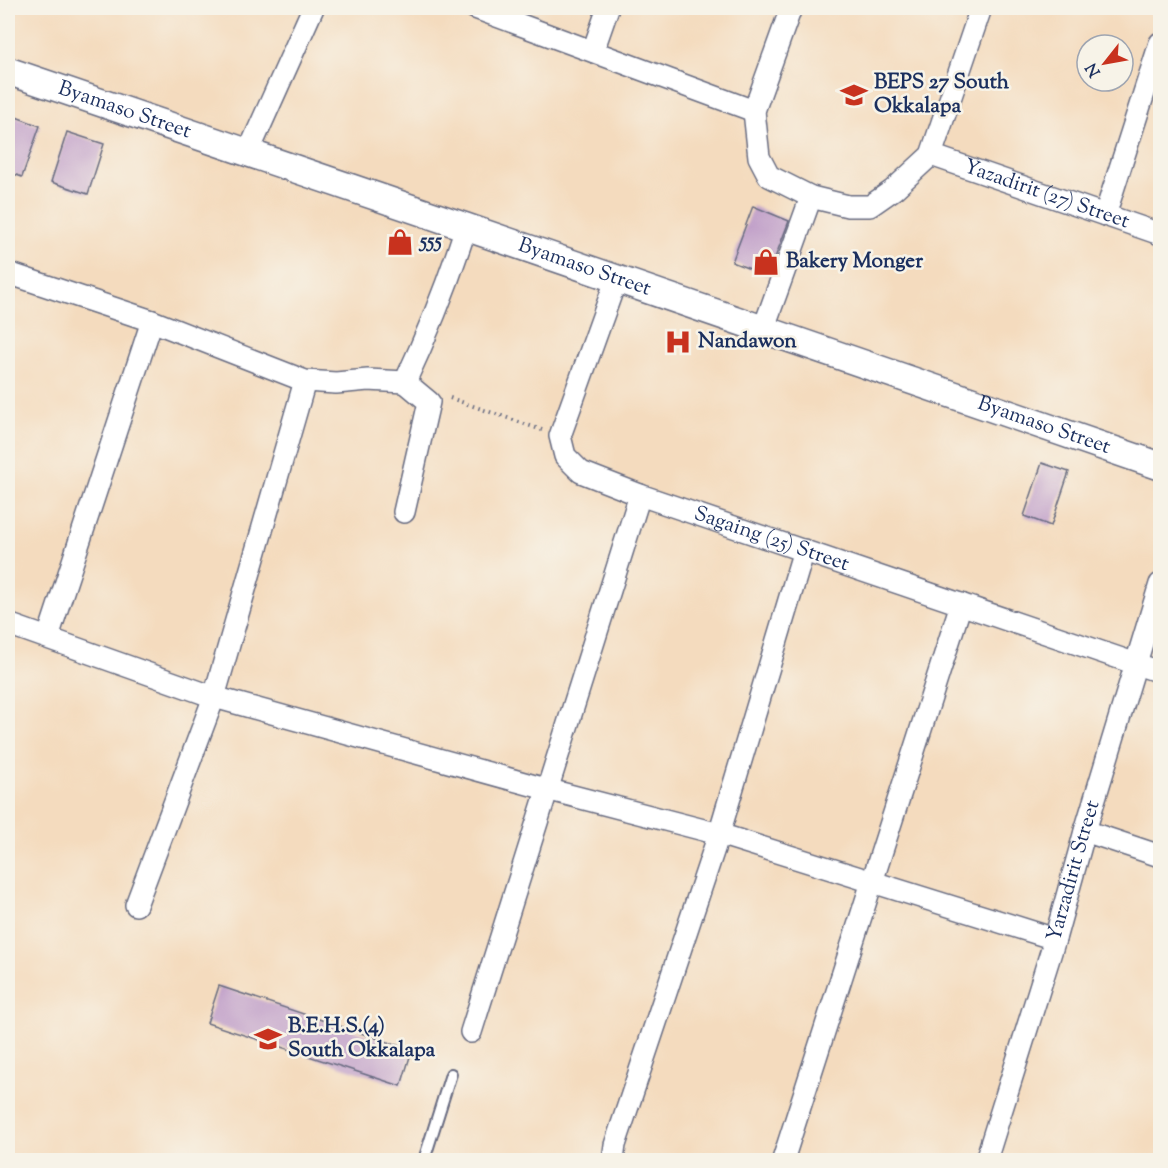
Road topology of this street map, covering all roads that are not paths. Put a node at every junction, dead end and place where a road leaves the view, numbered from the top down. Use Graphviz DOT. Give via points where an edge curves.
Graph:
graph roads {
  1 [pos="313,8"];
  2 [pos="475,8"];
  3 [pos="608,8"];
  4 [pos="791,8"];
  5 [pos="981,8"];
  6 [pos="1161,43"];
  7 [pos="593,51"];
  8 [pos="8,71"];
  9 [pos="754,111"];
  10 [pos="248,153"];
  11 [pos="931,155"];
  12 [pos="811,196"];
  13 [pos="1105,215"];
  14 [pos="466,226"];
  15 [pos="1161,234"];
  16 [pos="8,273"];
  17 [pos="616,280"];
  18 [pos="152,321"];
  19 [pos="763,330"];
  20 [pos="305,381"];
  21 [pos="405,381"];
  22 [pos="1161,466"];
  23 [pos="640,495"];
  24 [pos="404,512"];
  25 [pos="804,550"];
  26 [pos="1161,584"];
  27 [pos="961,603"];
  28 [pos="8,624"];
  29 [pos="48,637"];
  30 [pos="1136,663"];
  31 [pos="1161,672"];
  32 [pos="214,697"];
  33 [pos="546,789"];
  34 [pos="1085,831"];
  35 [pos="719,834"];
  36 [pos="1161,856"];
  37 [pos="873,883"];
  38 [pos="136,905"];
  39 [pos="1055,939"];
  40 [pos="471,1032"];
  41 [pos="451,1074"];
  42 [pos="424,1161"];
  43 [pos="614,1161"];
  44 [pos="783,1161"];
  45 [pos="986,1161"];
  1 -- 10 [label="street"];
  2 -- 7 [label="street"];
  3 -- 7 [label="street"];
  4 -- 9 [label="street"];
  5 -- 11 [label="street"];
  6 -- 13 [label="street"];
  7 -- 9 [label="street"];
  8 -- 10 [label="street, Byamaso Street"];
  9 -- 12 [label="street" via="759,157 769,176"];
  10 -- 14 [label="street, Byamaso Street"];
  11 -- 12 [label="street" via="870,206 848,206"];
  11 -- 13 [label="street, Yazadirit (27) Street"];
  12 -- 19 [label="street"];
  13 -- 15 [label="street, Yazadirit (27) Street"];
  14 -- 17 [label="street, Byamaso Street"];
  14 -- 21 [label="street" via="438,306"];
  16 -- 18 [label="street"];
  17 -- 19 [label="street, Byamaso Street"];
  17 -- 23 [label="street, Sagaing (25) Street" via="560,436 566,456 581,471"];
  18 -- 20 [label="street"];
  18 -- 29 [label="street"];
  19 -- 22 [label="street, Byamaso Street"];
  20 -- 21 [label="street"];
  20 -- 32 [label="street"];
  21 -- 24 [label="street" via="429,402"];
  23 -- 25 [label="street, Sagaing (25) Street"];
  23 -- 33 [label="street"];
  25 -- 27 [label="street, Sagaing (25) Street"];
  25 -- 35 [label="street"];
  26 -- 30 [label="street, Yarzadirit Street"];
  27 -- 30 [label="street, Sagaing (25) Street"];
  27 -- 37 [label="street"];
  28 -- 29 [label="street"];
  29 -- 32 [label="street"];
  30 -- 31 [label="street, Sagaing (25) Street"];
  30 -- 34 [label="street, Yarzadirit Street"];
  32 -- 33 [label="street"];
  32 -- 38 [label="street"];
  33 -- 35 [label="street"];
  33 -- 40 [label="street"];
  34 -- 36 [label="street"];
  34 -- 39 [label="street, Yarzadirit Street"];
  35 -- 37 [label="street"];
  35 -- 43 [label="street" via="615,1145"];
  37 -- 39 [label="street"];
  37 -- 44 [label="street"];
  39 -- 45 [label="street, Yarzadirit Street"];
  41 -- 42 [label="lane"];
}
